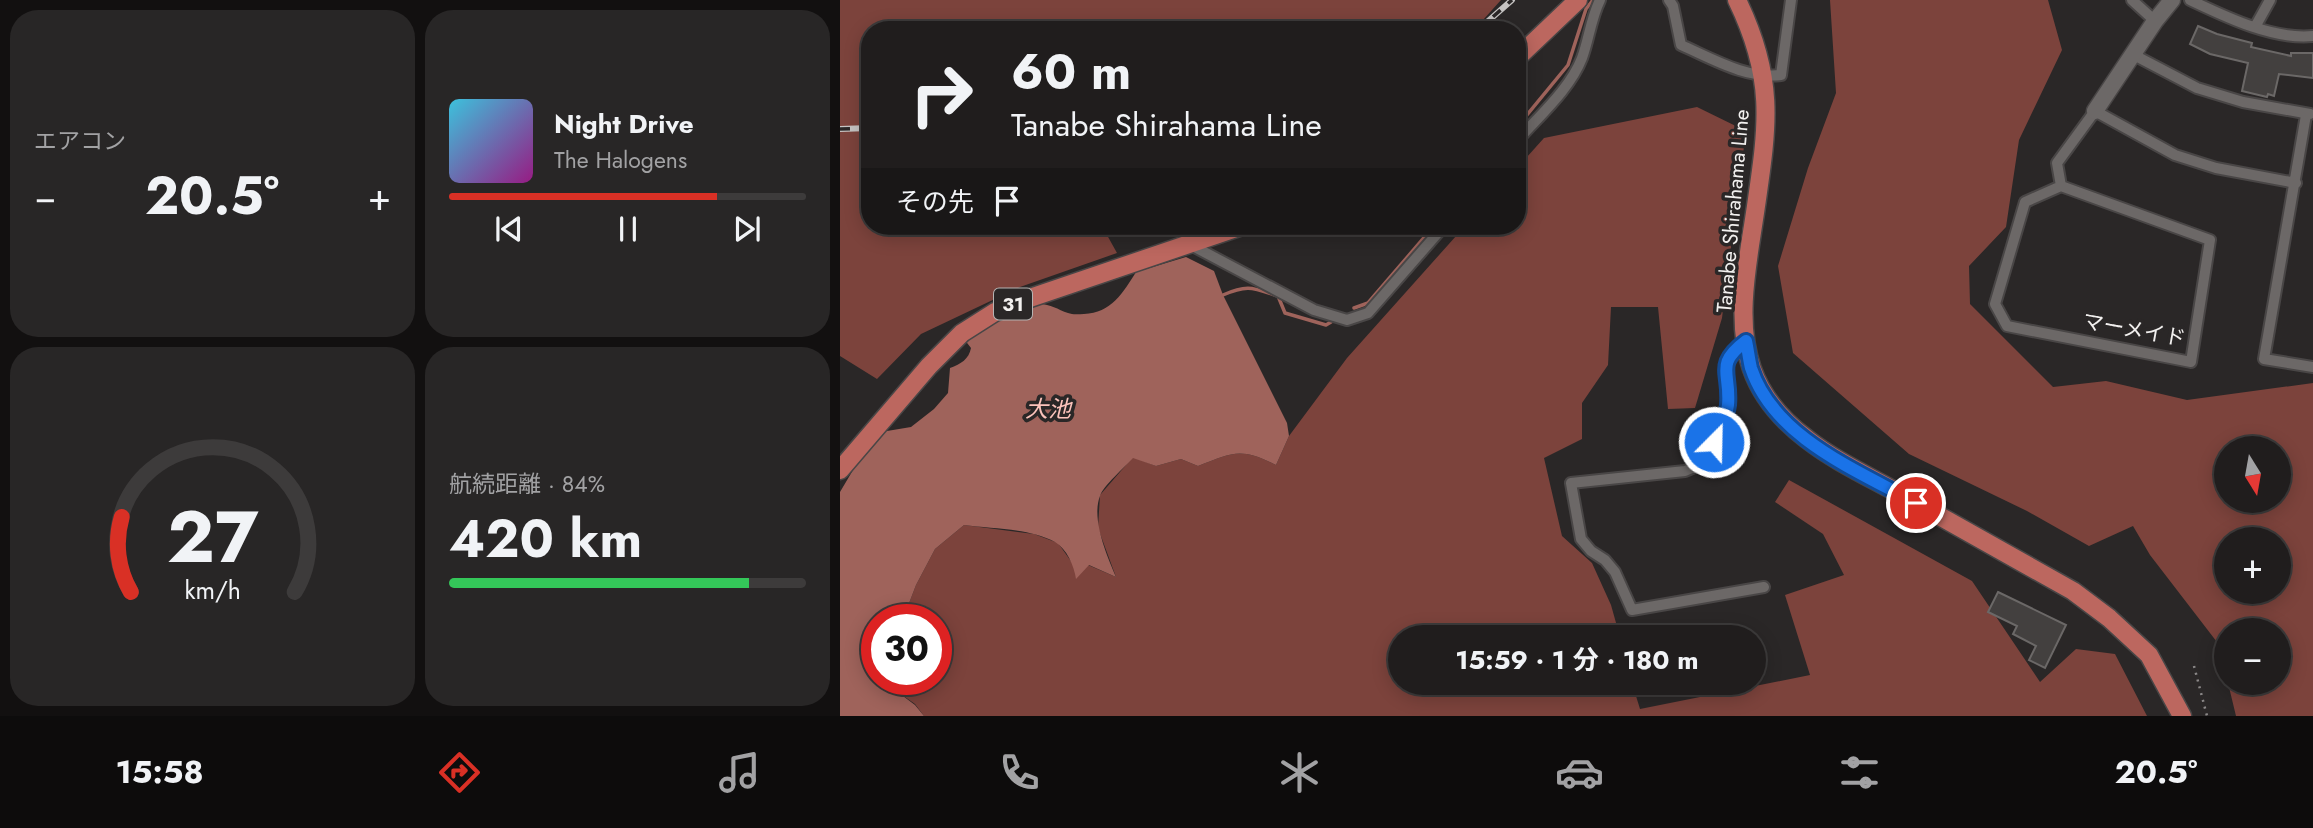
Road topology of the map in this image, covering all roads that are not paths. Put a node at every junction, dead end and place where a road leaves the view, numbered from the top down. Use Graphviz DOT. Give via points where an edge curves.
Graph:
graph roads {
  1 [pos="1578,0"];
  2 [pos="1600,0"];
  3 [pos="1669,0"];
  4 [pos="1737,0"];
  5 [pos="1791,0"];
  6 [pos="2132,0"];
  7 [pos="2172,0"];
  8 [pos="2190,0"];
  9 [pos="2270,0"];
  10 [pos="2155,21"];
  11 [pos="2255,27"];
  12 [pos="2313,36"];
  13 [pos="1526,49"];
  14 [pos="2132,54"];
  15 [pos="1764,77"];
  16 [pos="2095,111"];
  17 [pos="2310,114"];
  18 [pos="1526,131"];
  19 [pos="2296,183"];
  20 [pos="2061,186"];
  21 [pos="1215,235"];
  22 [pos="1436,235"];
  23 [pos="1188,244"];
  24 [pos="1746,341"];
  25 [pos="2313,367"];
  26 [pos="840,470"];
  27 [pos="1764,587"];
  28 [pos="2182,716"];
  1 -- 13 [label="main road"];
  2 -- 18 [label="street" via="1581,60"];
  3 -- 15 [label="street" via="1681,45"];
  4 -- 15 [label="main road, Tanabe Shirahama Line" via="1753,32"];
  5 -- 15 [label="street" via="1782,75"];
  6 -- 10 [label="street"];
  7 -- 10 [label="street"];
  8 -- 11 [label="street"];
  9 -- 11 [label="street"];
  10 -- 14 [label="street"];
  11 -- 12 [label="street"];
  14 -- 16 [label="street"];
  14 -- 17 [label="street" via="2197,88"];
  15 -- 24 [label="main road, Tanabe Shirahama Line" via="1767,115 1746,282"];
  16 -- 19 [label="street" via="2175,155"];
  16 -- 20 [label="street" via="2057,163"];
  17 -- 19 [label="street"];
  19 -- 25 [label="street" via="2264,359"];
  20 -- 20 [label="street, マーメイド" via="2025,202 1994,304 2007,326 2192,362 2210,240"];
  21 -- 23 [label="main road, 31"];
  22 -- 23 [label="street" via="1368,313 1347,320 1314,310"];
  23 -- 26 [label="main road, 31" via="1024,300 962,333"];
  24 -- 27 [label="street" via="1726,363 1728,409 1704,463 1685,471 1572,483 1581,539 1615,572 1632,610"];
  24 -- 28 [label="main road, Tanabe Shirahama Line" via="1751,369 1766,398 1806,439 2073,591 2149,655"];
}
